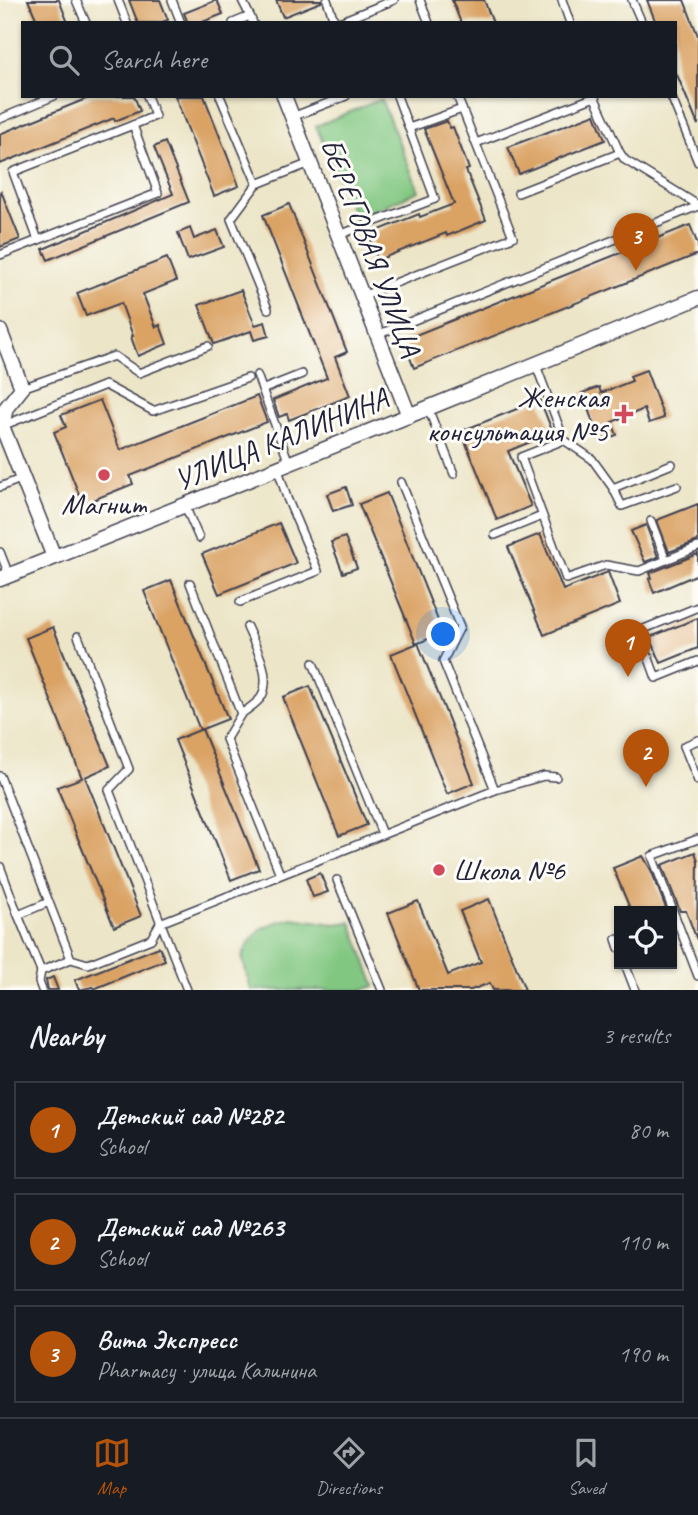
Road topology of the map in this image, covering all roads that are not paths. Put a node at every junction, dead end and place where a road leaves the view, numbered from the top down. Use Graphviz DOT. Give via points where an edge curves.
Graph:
graph roads {
  1 [pos="76,0"];
  2 [pos="118,0"];
  3 [pos="172,0"];
  4 [pos="242,0"];
  5 [pos="327,0"];
  6 [pos="394,0"];
  7 [pos="420,0"];
  8 [pos="562,0"];
  9 [pos="632,0"];
  10 [pos="251,20"];
  11 [pos="85,21"];
  12 [pos="126,21"];
  13 [pos="180,21"];
  14 [pos="335,21"];
  15 [pos="341,21"];
  16 [pos="428,21"];
  17 [pos="569,21"];
  18 [pos="641,21"];
  19 [pos="49,98"];
  20 [pos="148,98"];
  21 [pos="221,98"];
  22 [pos="285,98"];
  23 [pos="341,98"];
  24 [pos="398,98"];
  25 [pos="458,98"];
  26 [pos="592,98"];
  27 [pos="595,98"];
  28 [pos="672,98"];
  29 [pos="463,109"];
  30 [pos="1,117"];
  31 [pos="292,117"];
  32 [pos="133,125"];
  33 [pos="409,128"];
  34 [pos="476,143"];
  35 [pos="620,153"];
  36 [pos="698,162"];
  37 [pos="310,163"];
  38 [pos="257,184"];
  39 [pos="518,193"];
  40 [pos="698,205"];
  41 [pos="338,235"];
  42 [pos="38,240"];
  43 [pos="0,255"];
  44 [pos="362,296"];
  45 [pos="697,302"];
  46 [pos="268,309"];
  47 [pos="0,331"];
  48 [pos="377,335"];
  49 [pos="208,346"];
  50 [pos="536,365"];
  51 [pos="302,374"];
  52 [pos="257,375"];
  53 [pos="248,378"];
  54 [pos="22,388"];
  55 [pos="264,389"];
  56 [pos="428,408"];
  57 [pos="3,409"];
  58 [pos="409,416"];
  59 [pos="2,426"];
  60 [pos="564,440"];
  61 [pos="672,464"];
  62 [pos="284,466"];
  63 [pos="454,474"];
  64 [pos="23,478"];
  65 [pos="401,482"];
  66 [pos="677,486"];
  67 [pos="0,487"];
  68 [pos="612,488"];
  69 [pos="185,506"];
  70 [pos="542,516"];
  71 [pos="651,521"];
  72 [pos="495,534"];
  73 [pos="199,538"];
  74 [pos="698,548"];
  75 [pos="0,552"];
  76 [pos="54,557"];
  77 [pos="666,560"];
  78 [pos="5,577"];
  79 [pos="190,583"];
  80 [pos="240,601"];
  81 [pos="698,607"];
  82 [pos="247,628"];
  83 [pos="78,636"];
  84 [pos="698,661"];
  85 [pos="313,663"];
  86 [pos="241,714"];
  87 [pos="698,740"];
  88 [pos="0,776"];
  89 [pos="556,777"];
  90 [pos="698,781"];
  91 [pos="495,790"];
  92 [pos="382,834"];
  93 [pos="698,838"];
  94 [pos="0,866"];
  95 [pos="280,874"];
  96 [pos="337,880"];
  97 [pos="49,902"];
  98 [pos="18,915"];
  99 [pos="160,923"];
  100 [pos="71,959"];
  101 [pos="627,969"];
  102 [pos="41,971"];
  103 [pos="698,976"];
  104 [pos="42,990"];
  105 [pos="187,990"];
  106 [pos="382,990"];
  107 [pos="635,990"];
  1 -- 11 [label="lane"];
  2 -- 12 [label="lane"];
  3 -- 13 [label="lane"];
  4 -- 10 [label="lane"];
  5 -- 14 [label="lane"];
  6 -- 15 [label="lane"];
  7 -- 16 [label="lane"];
  8 -- 17 [label="lane"];
  9 -- 18 [label="lane"];
  19 -- 30 [label="lane"];
  20 -- 32 [label="lane" via="155,116"];
  21 -- 38 [label="lane"];
  22 -- 31 [label="street, БЕРЕГОВАЯ УЛИЦА"];
  23 -- 31 [label="lane"];
  24 -- 33 [label="lane"];
  25 -- 29 [label="lane"];
  26 -- 34 [label="lane"];
  27 -- 35 [label="lane"];
  28 -- 36 [label="lane"];
  29 -- 33 [label="lane"];
  29 -- 34 [label="lane"];
  31 -- 37 [label="street, БЕРЕГОВАЯ УЛИЦА"];
  32 -- 42 [label="lane" via="13,172"];
  32 -- 42 [label="lane" via="158,193"];
  33 -- 41 [label="lane" via="435,199"];
  34 -- 44 [label="lane" via="513,237"];
  35 -- 39 [label="lane"];
  35 -- 40 [label="lane"];
  37 -- 38 [label="lane"];
  37 -- 41 [label="street, БЕРЕГОВАЯ УЛИЦА"];
  38 -- 46 [label="lane" via="231,219"];
  40 -- 48 [label="lane"];
  41 -- 44 [label="street, БЕРЕГОВАЯ УЛИЦА"];
  42 -- 43 [label="lane"];
  44 -- 48 [label="street, БЕРЕГОВАЯ УЛИЦА"];
  45 -- 50 [label="street, УЛИЦА КАЛИНИНА"];
  47 -- 54 [label="street"];
  48 -- 58 [label="street, БЕРЕГОВАЯ УЛИЦА"];
  49 -- 54 [label="lane" via="139,373 114,356"];
  50 -- 56 [label="street, УЛИЦА КАЛИНИНА"];
  50 -- 60 [label="lane"];
  51 -- 55 [label="lane"];
  52 -- 55 [label="lane"];
  53 -- 59 [label="lane" via="153,411 105,385"];
  54 -- 57 [label="street"];
  55 -- 62 [label="lane"];
  56 -- 58 [label="street, УЛИЦА КАЛИНИНА"];
  56 -- 63 [label="lane"];
  57 -- 59 [label="street"];
  58 -- 62 [label="street, УЛИЦА КАЛИНИНА"];
  59 -- 64 [label="street"];
  60 -- 68 [label="lane" via="592,459"];
  60 -- 70 [label="lane" via="521,457"];
  61 -- 68 [label="lane"];
  62 -- 69 [label="street, УЛИЦА КАЛИНИНА"];
  62 -- 80 [label="lane" via="287,498 318,571"];
  64 -- 67 [label="lane"];
  64 -- 76 [label="street"];
  65 -- 91 [label="lane" via="460,627 443,660"];
  66 -- 68 [label="lane" via="622,506"];
  69 -- 73 [label="lane"];
  69 -- 76 [label="street, УЛИЦА КАЛИНИНА"];
  70 -- 72 [label="lane"];
  70 -- 77 [label="lane" via="566,579 606,565 639,571"];
  71 -- 77 [label="lane"];
  74 -- 77 [label="lane"];
  75 -- 78 [label="lane"];
  76 -- 78 [label="street, УЛИЦА КАЛИНИНА"];
  79 -- 86 [label="lane"];
  81 -- 84 [label="lane" via="639,631 656,678"];
  82 -- 86 [label="lane" via="266,680 261,698"];
  83 -- 99 [label="lane" via="129,769 109,790"];
  85 -- 92 [label="lane"];
  86 -- 95 [label="lane" via="226,739"];
  87 -- 90 [label="lane" via="684,746"];
  88 -- 97 [label="lane"];
  89 -- 91 [label="lane"];
  91 -- 92 [label="lane"];
  92 -- 95 [label="lane"];
  93 -- 103 [label="lane" via="652,856"];
  94 -- 98 [label="lane"];
  95 -- 99 [label="lane"];
  96 -- 106 [label="lane"];
  97 -- 98 [label="lane"];
  97 -- 100 [label="lane"];
  98 -- 102 [label="lane"];
  99 -- 100 [label="lane" via="151,939 88,964"];
  99 -- 105 [label="lane"];
  100 -- 102 [label="lane"];
  101 -- 107 [label="lane"];
  102 -- 104 [label="lane"];
}
